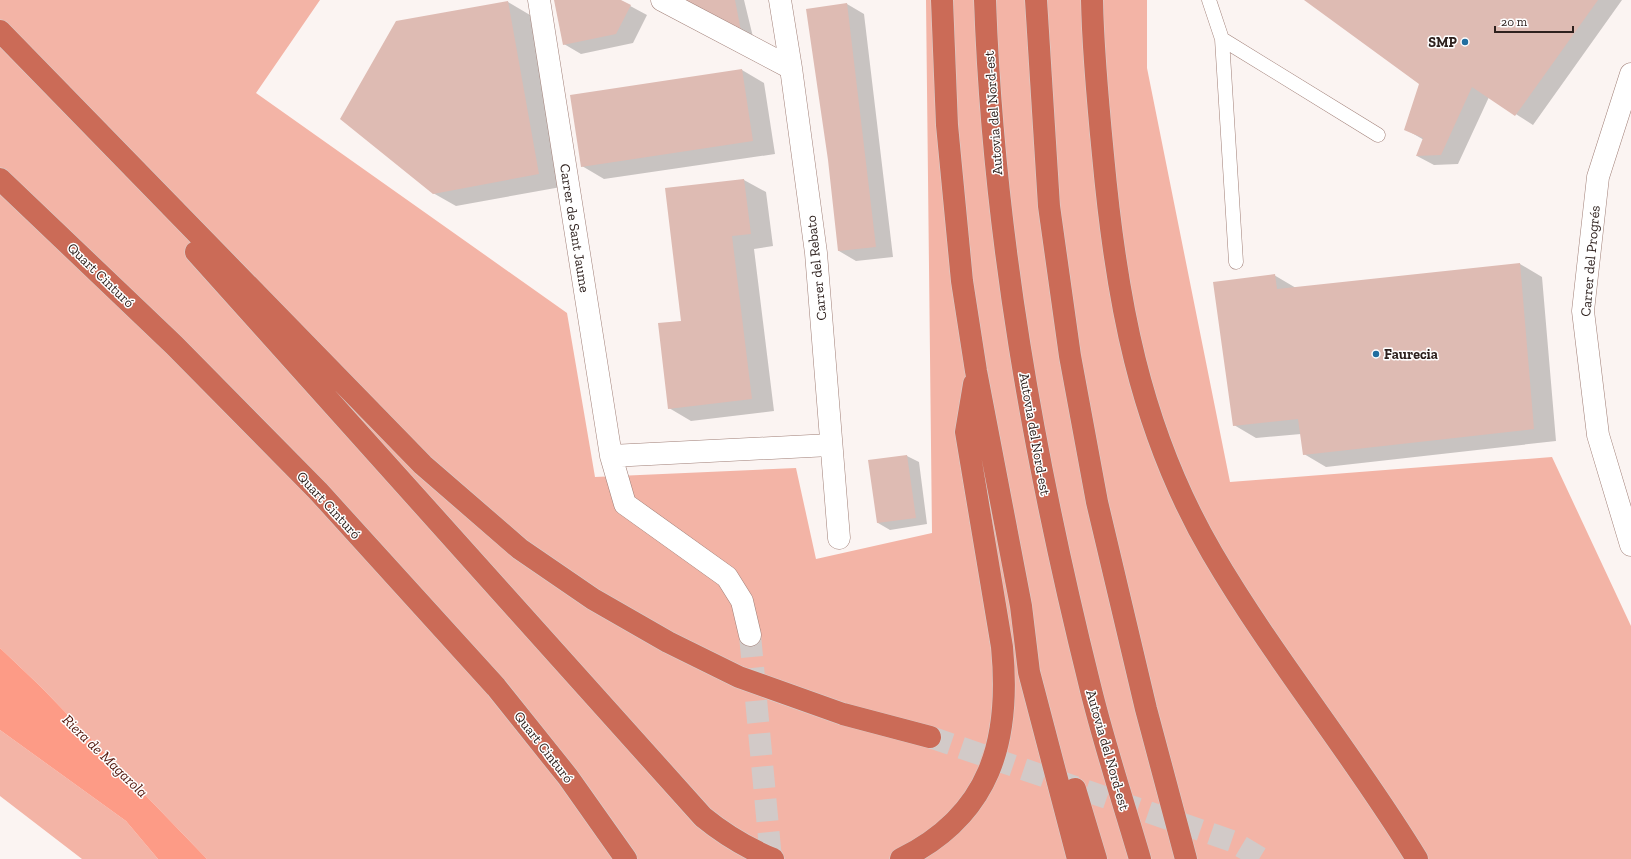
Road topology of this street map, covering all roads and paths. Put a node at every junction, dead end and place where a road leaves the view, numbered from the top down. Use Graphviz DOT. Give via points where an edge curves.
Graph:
graph roads {
  1 [pos="539,0"];
  2 [pos="662,0"];
  3 [pos="780,0"];
  4 [pos="942,0"];
  5 [pos="985,0"];
  6 [pos="1036,0"];
  7 [pos="1092,0"];
  8 [pos="1210,0"];
  9 [pos="0,33"];
  10 [pos="1222,39"];
  11 [pos="791,68"];
  12 [pos="1631,74"];
  13 [pos="1378,136"];
  14 [pos="0,180"];
  15 [pos="1236,262"];
  16 [pos="976,371"];
  17 [pos="830,445"];
  18 [pos="611,456"];
  19 [pos="839,538"];
  20 [pos="1631,545"];
  21 [pos="1022,606"];
  22 [pos="750,635"];
  23 [pos="930,737"];
  24 [pos="626,859"];
  25 [pos="773,859"];
  26 [pos="901,859"];
  27 [pos="1078,859"];
  28 [pos="1096,859"];
  29 [pos="1140,859"];
  30 [pos="1186,859"];
  31 [pos="1417,859"];
  1 -- 18 [label="street, Carrer de Sant Jaume"];
  2 -- 11 [label="street"];
  3 -- 11 [label="street, Carrer del Rebato"];
  4 -- 16 [label="highway" via="947,125 962,281"];
  5 -- 29 [label="highway, Autovia del Nord-est" via="1002,219 1021,354 1046,498 1090,688"];
  6 -- 30 [label="highway" via="1049,206 1070,356 1096,502 1146,709"];
  7 -- 31 [label="highway" via="1093,54 1119,285 1132,354 1159,443 1186,504 1240,599 1365,778"];
  8 -- 10 [label="lane"];
  9 -- 23 [label="highway" via="423,465 520,549 593,599 668,642 739,677 844,714"];
  9 -- 25 [label="highway" via="703,817 741,844"];
  10 -- 13 [label="lane"];
  10 -- 15 [label="lane"];
  11 -- 17 [label="street, Carrer del Rebato" via="816,253"];
  12 -- 20 [label="street, Carrer del Progrés" via="1598,177 1583,311 1598,435"];
  14 -- 24 [label="highway, Quart Cinturó" via="174,345 318,491 496,687 568,777"];
  16 -- 21 [label="highway"];
  16 -- 26 [label="highway" via="966,432 1002,647 1005,682 999,743 990,769 972,802 934,840"];
  17 -- 18 [label="street"];
  17 -- 19 [label="street, Carrer del Rebato"];
  18 -- 22 [label="street, Carrer de Sant Jaume" via="625,504 727,577 742,601"];
  21 -- 27 [label="highway" via="1029,672"];
  21 -- 28 [label="highway"];
}
